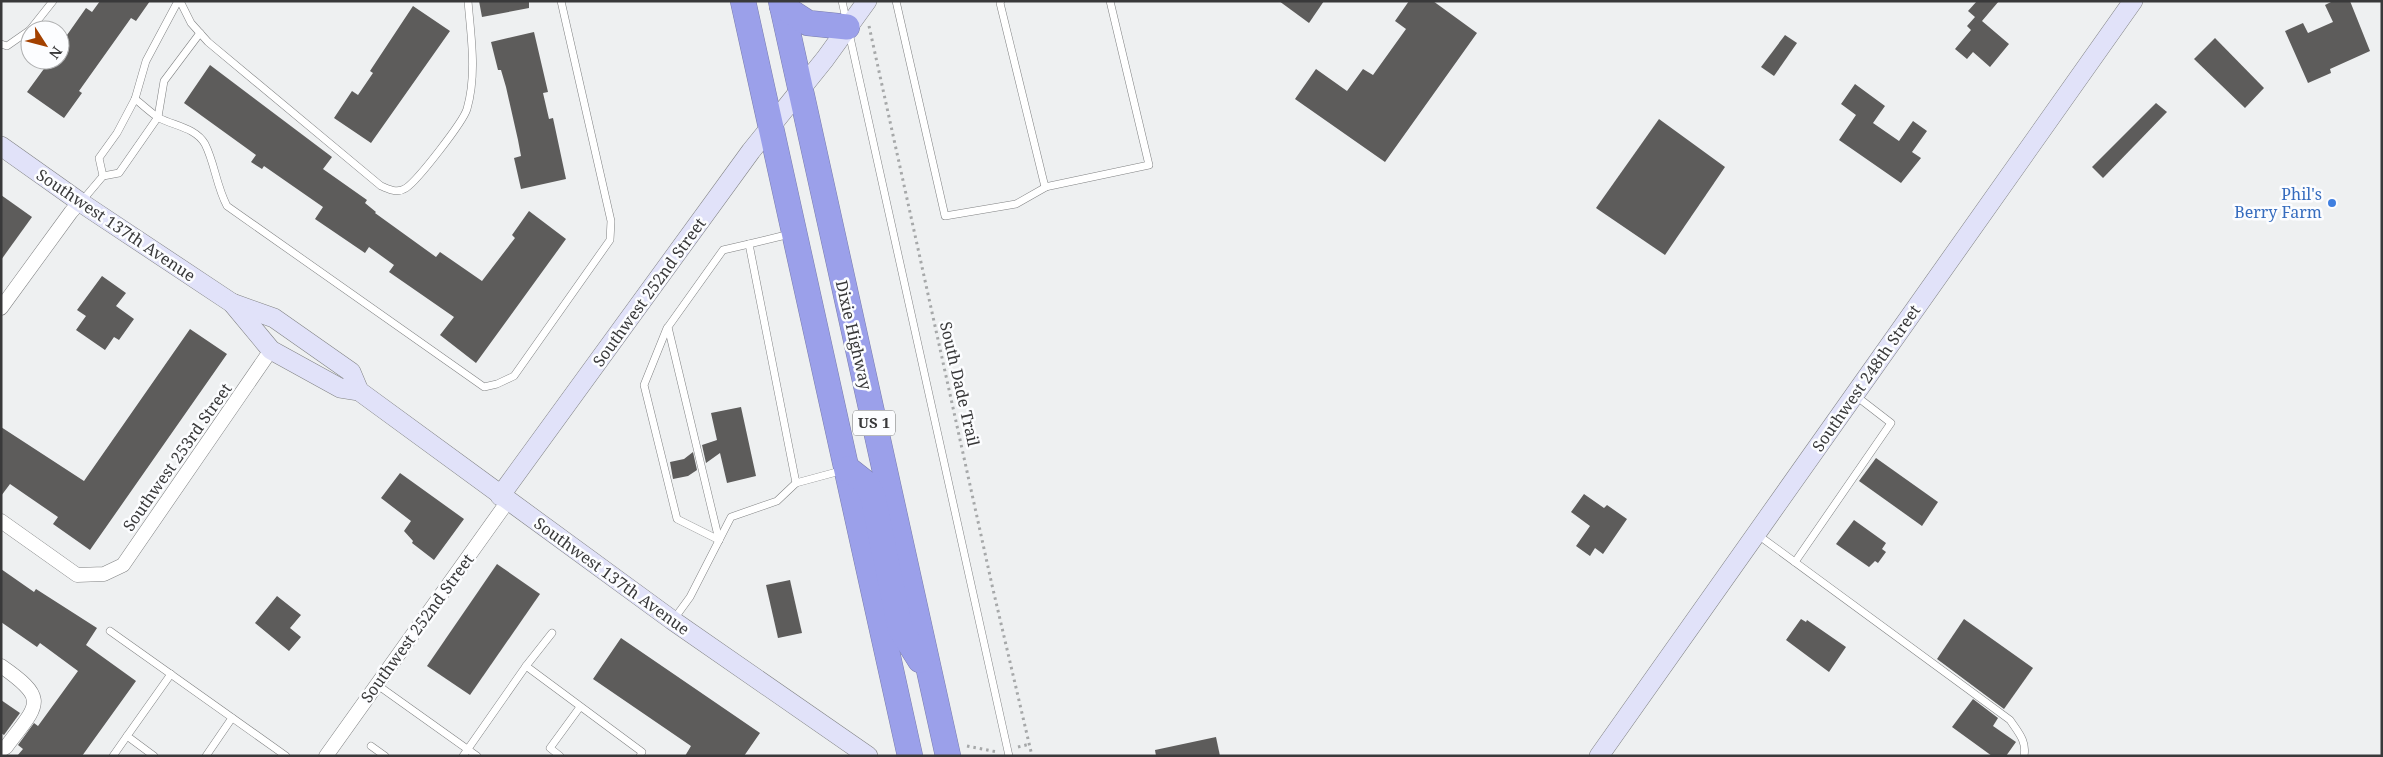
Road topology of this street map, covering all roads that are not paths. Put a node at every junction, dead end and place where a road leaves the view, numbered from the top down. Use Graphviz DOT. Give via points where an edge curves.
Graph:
graph roads {
  1 [pos="53,1"];
  2 [pos="179,1"];
  3 [pos="468,1"];
  4 [pos="561,1"];
  5 [pos="744,1"];
  6 [pos="842,1"];
  7 [pos="896,1"];
  8 [pos="1001,1"];
  9 [pos="1110,1"];
  10 [pos="2133,1"];
  11 [pos="781,4"];
  12 [pos="861,15"];
  13 [pos="38,20"];
  14 [pos="200,33"];
  15 [pos="20,37"];
  16 [pos="1,44"];
  17 [pos="800,90"];
  18 [pos="135,99"];
  19 [pos="158,117"];
  20 [pos="771,125"];
  21 [pos="1,146"];
  22 [pos="103,176"];
  23 [pos="1046,187"];
  24 [pos="80,202"];
  25 [pos="795,233"];
  26 [pos="749,244"];
  27 [pos="232,303"];
  28 [pos="1,308"];
  29 [pos="668,327"];
  30 [pos="271,350"];
  31 [pos="359,390"];
  32 [pos="1854,395"];
  33 [pos="848,469"];
  34 [pos="796,483"];
  35 [pos="504,499"];
  36 [pos="1,521"];
  37 [pos="1756,533"];
  38 [pos="719,540"];
  39 [pos="1796,562"];
  40 [pos="672,620"];
  41 [pos="110,631"];
  42 [pos="552,633"];
  43 [pos="1,666"];
  44 [pos="526,666"];
  45 [pos="171,674"];
  46 [pos="931,679"];
  47 [pos="376,684"];
  48 [pos="580,707"];
  49 [pos="232,718"];
  50 [pos="127,736"];
  51 [pos="371,746"];
  52 [pos="468,749"];
  53 [pos="1,750"];
  54 [pos="956,750"];
  55 [pos="113,756"];
  56 [pos="154,756"];
  57 [pos="206,756"];
  58 [pos="286,756"];
  59 [pos="326,756"];
  60 [pos="385,756"];
  61 [pos="463,756"];
  62 [pos="477,756"];
  63 [pos="560,756"];
  64 [pos="640,756"];
  65 [pos="868,756"];
  66 [pos="910,756"];
  67 [pos="1009,756"];
  68 [pos="1599,756"];
  69 [pos="2024,756"];
  1 -- 13 [label="lane"];
  2 -- 14 [label="lane"];
  2 -- 18 [label="lane" via="146,61"];
  3 -- 14 [label="lane" via="473,66 466,111 430,162 405,189 394,192 381,186"];
  4 -- 19 [label="lane" via="610,221 610,240 514,376 497,384 484,386 227,206 204,143 193,132"];
  5 -- 20 [label="highway, US 1"];
  6 -- 12 [label="lane"];
  7 -- 23 [label="lane" via="946,216 1016,204"];
  8 -- 23 [label="lane"];
  9 -- 23 [label="lane" via="1149,165"];
  10 -- 32 [label="street, Southwest 248th Street"];
  11 -- 12 [label="highway" via="808,23"];
  11 -- 17 [label="highway, Dixie Highway / US 1"];
  12 -- 17 [label="street, Southwest 252nd Street"];
  12 -- 67 [label="lane"];
  14 -- 19 [label="lane" via="164,81"];
  15 -- 16 [label="lane" via="7,46"];
  17 -- 20 [label="street, Southwest 252nd Street"];
  17 -- 46 [label="highway, Dixie Highway / US 1"];
  18 -- 19 [label="lane"];
  18 -- 22 [label="lane" via="99,158"];
  19 -- 22 [label="lane" via="119,173"];
  20 -- 25 [label="highway, US 1"];
  20 -- 35 [label="street, Southwest 252nd Street"];
  21 -- 24 [label="street, Southwest 137th Avenue"];
  22 -- 24 [label="lane"];
  24 -- 27 [label="street, Southwest 137th Avenue"];
  24 -- 28 [label="street"];
  25 -- 26 [label="lane"];
  25 -- 33 [label="highway, US 1"];
  26 -- 29 [label="lane" via="723,250"];
  26 -- 34 [label="lane"];
  27 -- 30 [label="street, Southwest 137th Avenue"];
  27 -- 31 [label="street, Southwest 137th Avenue" via="274,318 351,372"];
  29 -- 38 [label="lane"];
  29 -- 38 [label="lane" via="644,385 646,395 677,520"];
  30 -- 31 [label="street, Southwest 137th Avenue" via="340,388"];
  30 -- 36 [label="street, Southwest 253rd Street" via="123,565 104,574 77,575"];
  31 -- 35 [label="street, Southwest 137th Avenue"];
  32 -- 37 [label="street, Southwest 248th Street"];
  32 -- 39 [label="lane" via="1891,422"];
  33 -- 34 [label="lane"];
  33 -- 46 [label="highway" via="867,484 873,497 900,628"];
  33 -- 66 [label="highway, US 1"];
  34 -- 38 [label="lane" via="777,501 731,517"];
  35 -- 40 [label="street, Southwest 137th Avenue"];
  35 -- 47 [label="street, Southwest 252nd Street"];
  37 -- 39 [label="lane"];
  37 -- 68 [label="street, Southwest 248th Street"];
  38 -- 40 [label="lane" via="692,596"];
  39 -- 69 [label="lane" via="2010,720 2026,746"];
  40 -- 65 [label="street, Southwest 137th Avenue"];
  41 -- 45 [label="lane"];
  42 -- 44 [label="lane"];
  43 -- 53 [label="street" via="24,682 34,697 29,716"];
  44 -- 48 [label="lane"];
  44 -- 52 [label="lane"];
  45 -- 49 [label="lane"];
  45 -- 50 [label="lane"];
  46 -- 54 [label="highway, Dixie Highway / US 1"];
  47 -- 52 [label="lane"];
  47 -- 59 [label="street, Southwest 252nd Street"];
  48 -- 63 [label="lane" via="550,748"];
  48 -- 64 [label="lane" via="642,752"];
  49 -- 57 [label="lane"];
  49 -- 58 [label="lane"];
  50 -- 55 [label="lane"];
  50 -- 56 [label="lane"];
  51 -- 60 [label="lane"];
  52 -- 61 [label="lane"];
  52 -- 62 [label="lane"];
}
